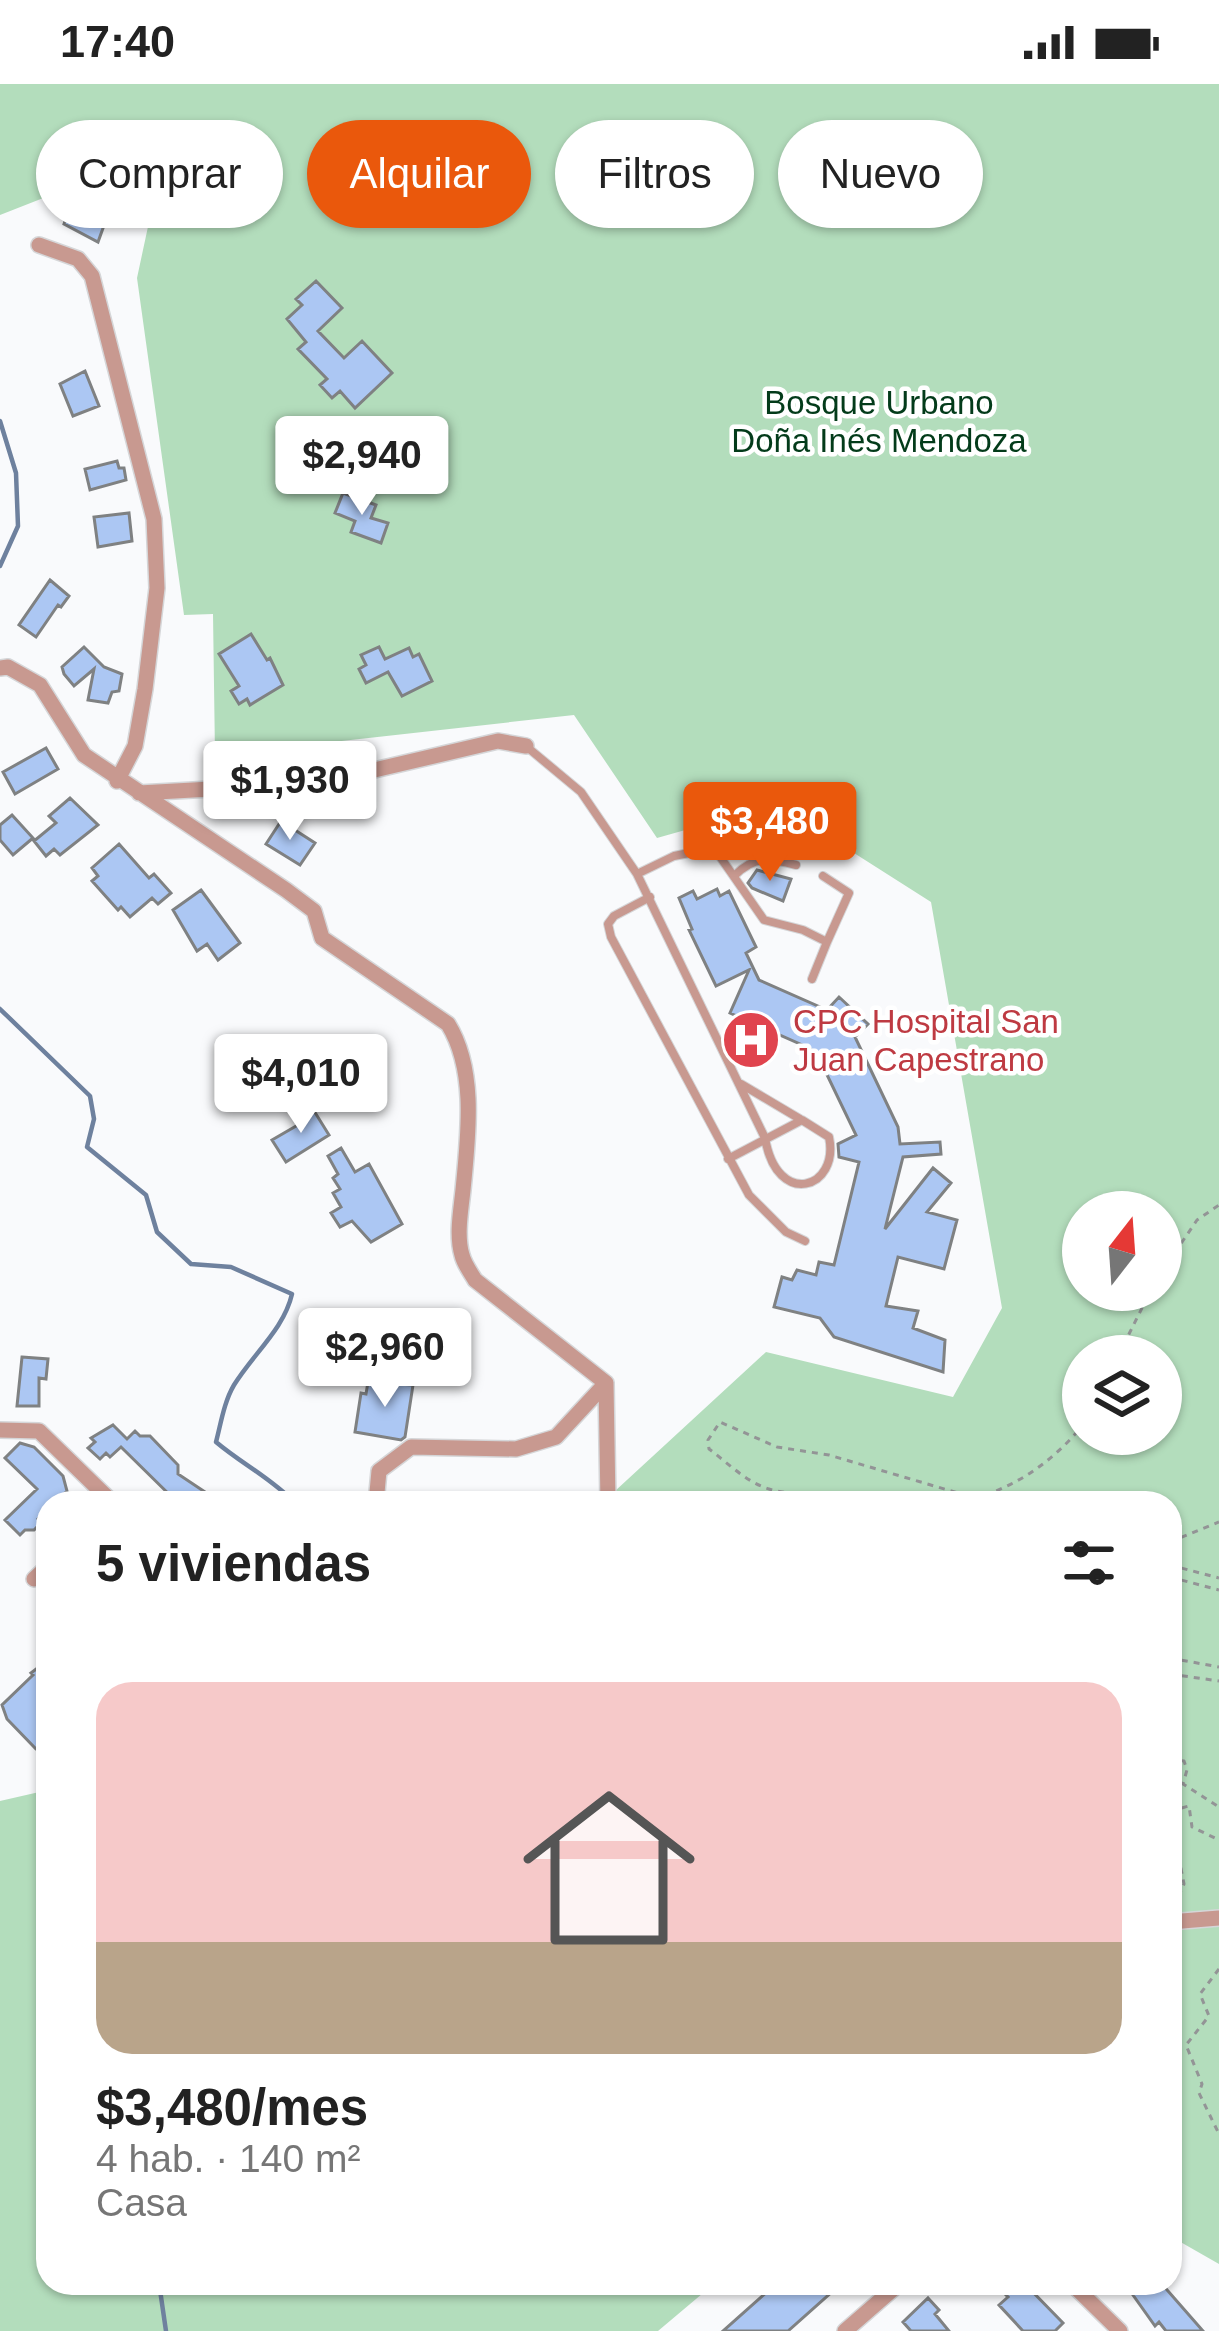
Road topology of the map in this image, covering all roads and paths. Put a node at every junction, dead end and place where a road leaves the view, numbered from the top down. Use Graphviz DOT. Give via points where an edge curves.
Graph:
graph roads {
  1 [pos="39,244"];
  2 [pos="0,668"];
  3 [pos="526,746"];
  4 [pos="117,781"];
  5 [pos="138,793"];
  6 [pos="796,865"];
  7 [pos="638,874"];
  8 [pos="734,876"];
  9 [pos="823,876"];
  10 [pos="650,897"];
  11 [pos="827,942"];
  12 [pos="812,979"];
  13 [pos="739,1083"];
  14 [pos="802,1120"];
  15 [pos="765,1138"];
  16 [pos="728,1159"];
  17 [pos="1219,1205"];
  18 [pos="806,1240"];
  19 [pos="1182,1242"];
  20 [pos="606,1383"];
  21 [pos="0,1430"];
  22 [pos="1062,1446"];
  23 [pos="100,1491"];
  24 [pos="378,1491"];
  25 [pos="608,1491"];
  26 [pos="776,1491"];
  27 [pos="946,1491"];
  28 [pos="996,1491"];
  29 [pos="1219,1522"];
  30 [pos="1182,1537"];
  31 [pos="1182,1567"];
  32 [pos="1219,1578"];
  33 [pos="1182,1580"];
  34 [pos="1219,1591"];
  35 [pos="1182,1660"];
  36 [pos="1219,1666"];
  37 [pos="1182,1676"];
  38 [pos="1219,1681"];
  39 [pos="1182,1761"];
  40 [pos="1219,1807"];
  41 [pos="1182,1808"];
  42 [pos="1219,1840"];
  43 [pos="1219,1918"];
  44 [pos="1182,1921"];
  45 [pos="1219,1969"];
  46 [pos="1219,2134"];
  47 [pos="887,2295"];
  48 [pos="1083,2295"];
  49 [pos="850,2329"];
  50 [pos="1120,2331"];
  1 -- 4 [label="street" via="77,259 92,276 154,519 157,588 145,689 135,746"];
  2 -- 4 [label="street" via="40,685 84,755"];
  3 -- 5 [label="street" via="498,741 320,782"];
  3 -- 7 [label="lane" via="581,792"];
  4 -- 5 [label="street"];
  5 -- 20 [label="street" via="286,890 314,911 322,938 448,1024 465,1063 462,1256 476,1280"];
  6 -- 8 [label="lane" via="762,857"];
  7 -- 8 [label="lane" via="714,848"];
  7 -- 10 [label="lane"];
  8 -- 11 [label="lane" via="764,920"];
  9 -- 11 [label="lane" via="849,893"];
  10 -- 13 [label="lane"];
  10 -- 16 [label="lane" via="614,916 611,937"];
  11 -- 12 [label="lane"];
  13 -- 14 [label="lane"];
  13 -- 15 [label="lane"];
  14 -- 15 [label="lane"];
  14 -- 15 [label="lane" via="829,1137 833,1154 815,1179 798,1184 778,1176"];
  15 -- 16 [label="lane"];
  16 -- 18 [label="lane" via="767,1215"];
  17 -- 19 [label="path"];
  20 -- 24 [label="street" via="556,1437 516,1449 411,1448 380,1472"];
  20 -- 25 [label="street"];
  21 -- 23 [label="street" via="38,1431"];
  22 -- 28 [label="path"];
  26 -- 27 [label="path" via="709,1449 720,1422 777,1447"];
  29 -- 30 [label="path"];
  31 -- 32 [label="path"];
  33 -- 34 [label="path"];
  35 -- 36 [label="path"];
  37 -- 38 [label="path"];
  39 -- 40 [label="path" via="1183,1784"];
  41 -- 42 [label="path" via="1189,1806 1192,1827"];
  43 -- 44 [label="street"];
  45 -- 46 [label="path" via="1200,1994 1205,2025 1186,2045"];
  47 -- 49 [label="street"];
  48 -- 50 [label="street"];
}
